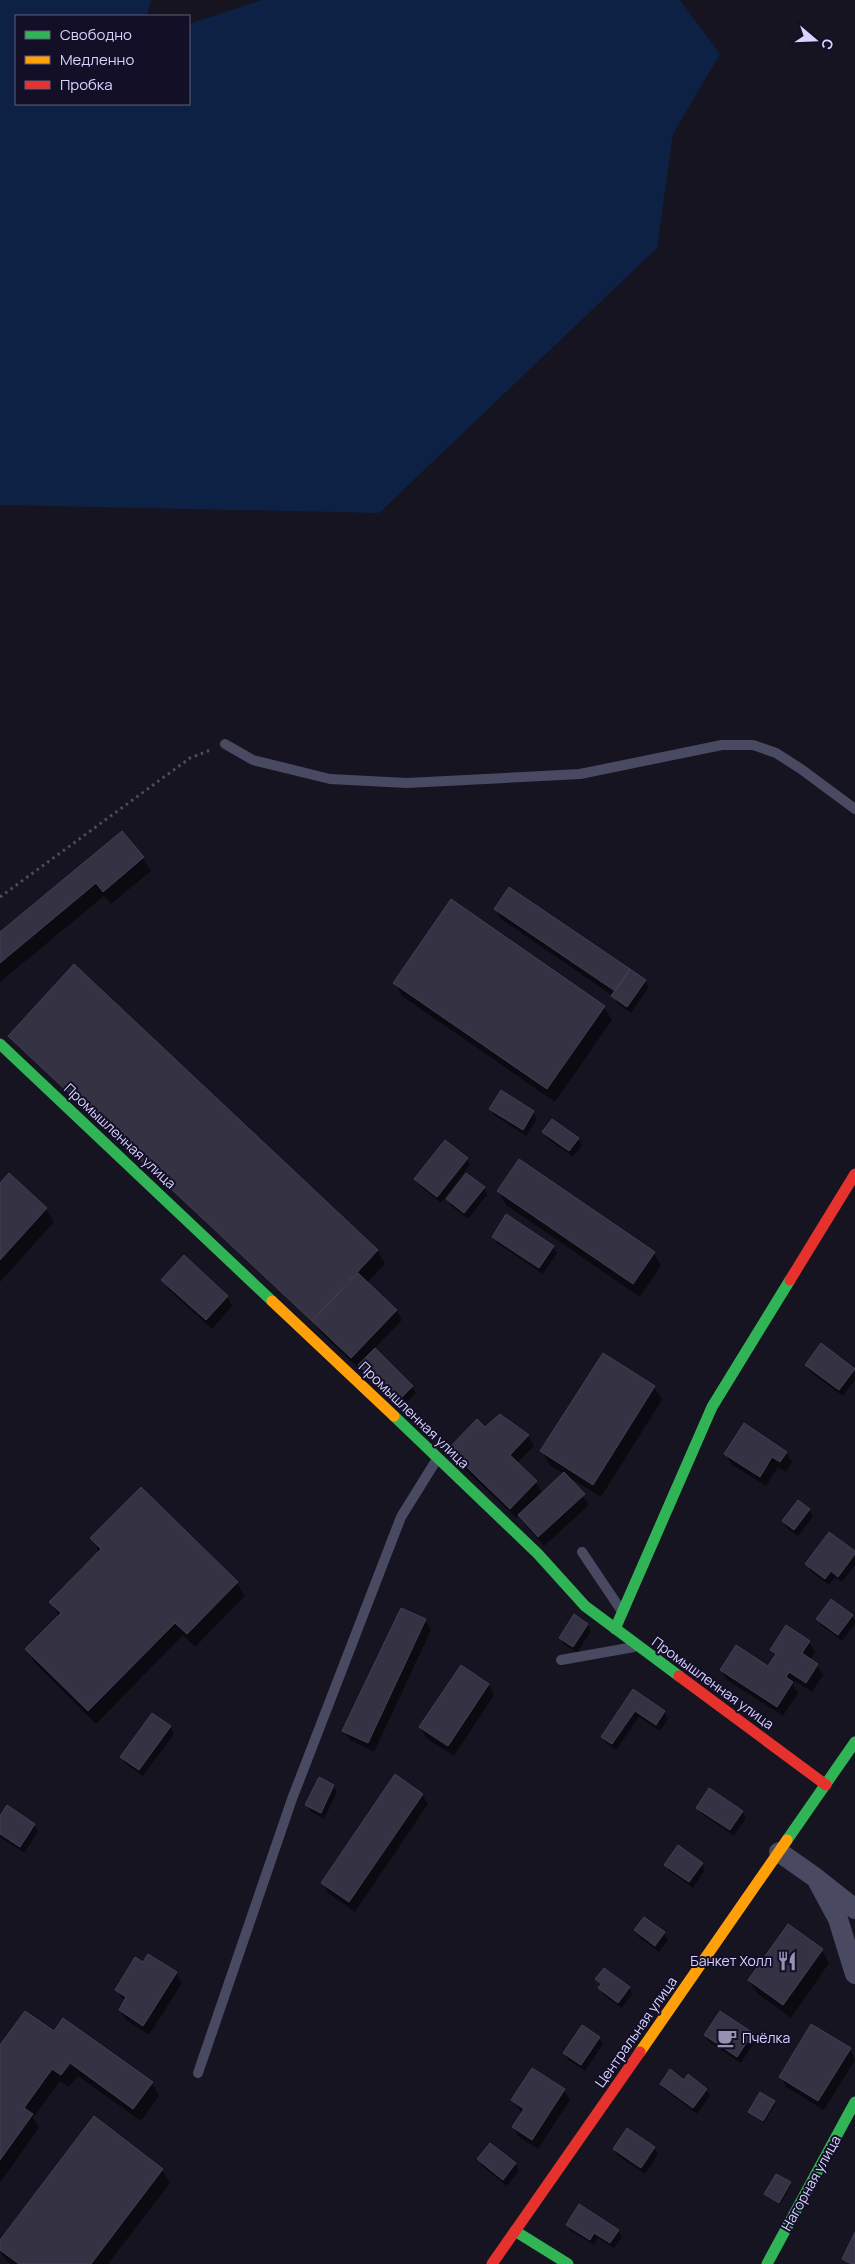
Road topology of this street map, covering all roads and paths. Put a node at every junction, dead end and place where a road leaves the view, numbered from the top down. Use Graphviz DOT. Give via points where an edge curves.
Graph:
graph roads {
  1 [pos="225,744"];
  2 [pos="855,809"];
  3 [pos="0,897"];
  4 [pos="0,1044"];
  5 [pos="855,1174"];
  6 [pos="438,1458"];
  7 [pos="582,1552"];
  8 [pos="622,1610"];
  9 [pos="615,1629"];
  10 [pos="637,1646"];
  11 [pos="561,1660"];
  12 [pos="855,1742"];
  13 [pos="826,1785"];
  14 [pos="779,1852"];
  15 [pos="816,1878"];
  16 [pos="855,1909"];
  17 [pos="855,1974"];
  18 [pos="198,2074"];
  19 [pos="855,2102"];
  20 [pos="515,2231"];
  21 [pos="492,2264"];
  22 [pos="568,2264"];
  23 [pos="766,2264"];
  1 -- 2 [label="lane" via="253,760 330,779 407,783 580,774 722,745 753,745 776,753"];
  1 -- 3 [label="path" via="190,758"];
  4 -- 6 [label="street, Промышленная улица"];
  5 -- 8 [label="street" via="751,1335 712,1407"];
  6 -- 9 [label="street, Промышленная улица" via="538,1554 586,1606"];
  6 -- 18 [label="lane" via="401,1517 292,1799"];
  7 -- 8 [label="lane"];
  8 -- 9 [label="street"];
  9 -- 10 [label="street, Промышленная улица"];
  10 -- 11 [label="lane"];
  10 -- 13 [label="street, Промышленная улица"];
  12 -- 13 [label="street, Центральная улица"];
  13 -- 14 [label="street, Центральная улица"];
  14 -- 15 [label="street"];
  14 -- 20 [label="street, Центральная улица"];
  15 -- 16 [label="street"];
  15 -- 17 [label="street" via="838,1919"];
  19 -- 23 [label="street, Нагорная улица"];
  20 -- 21 [label="street, Центральная улица"];
  20 -- 22 [label="street"];
}
